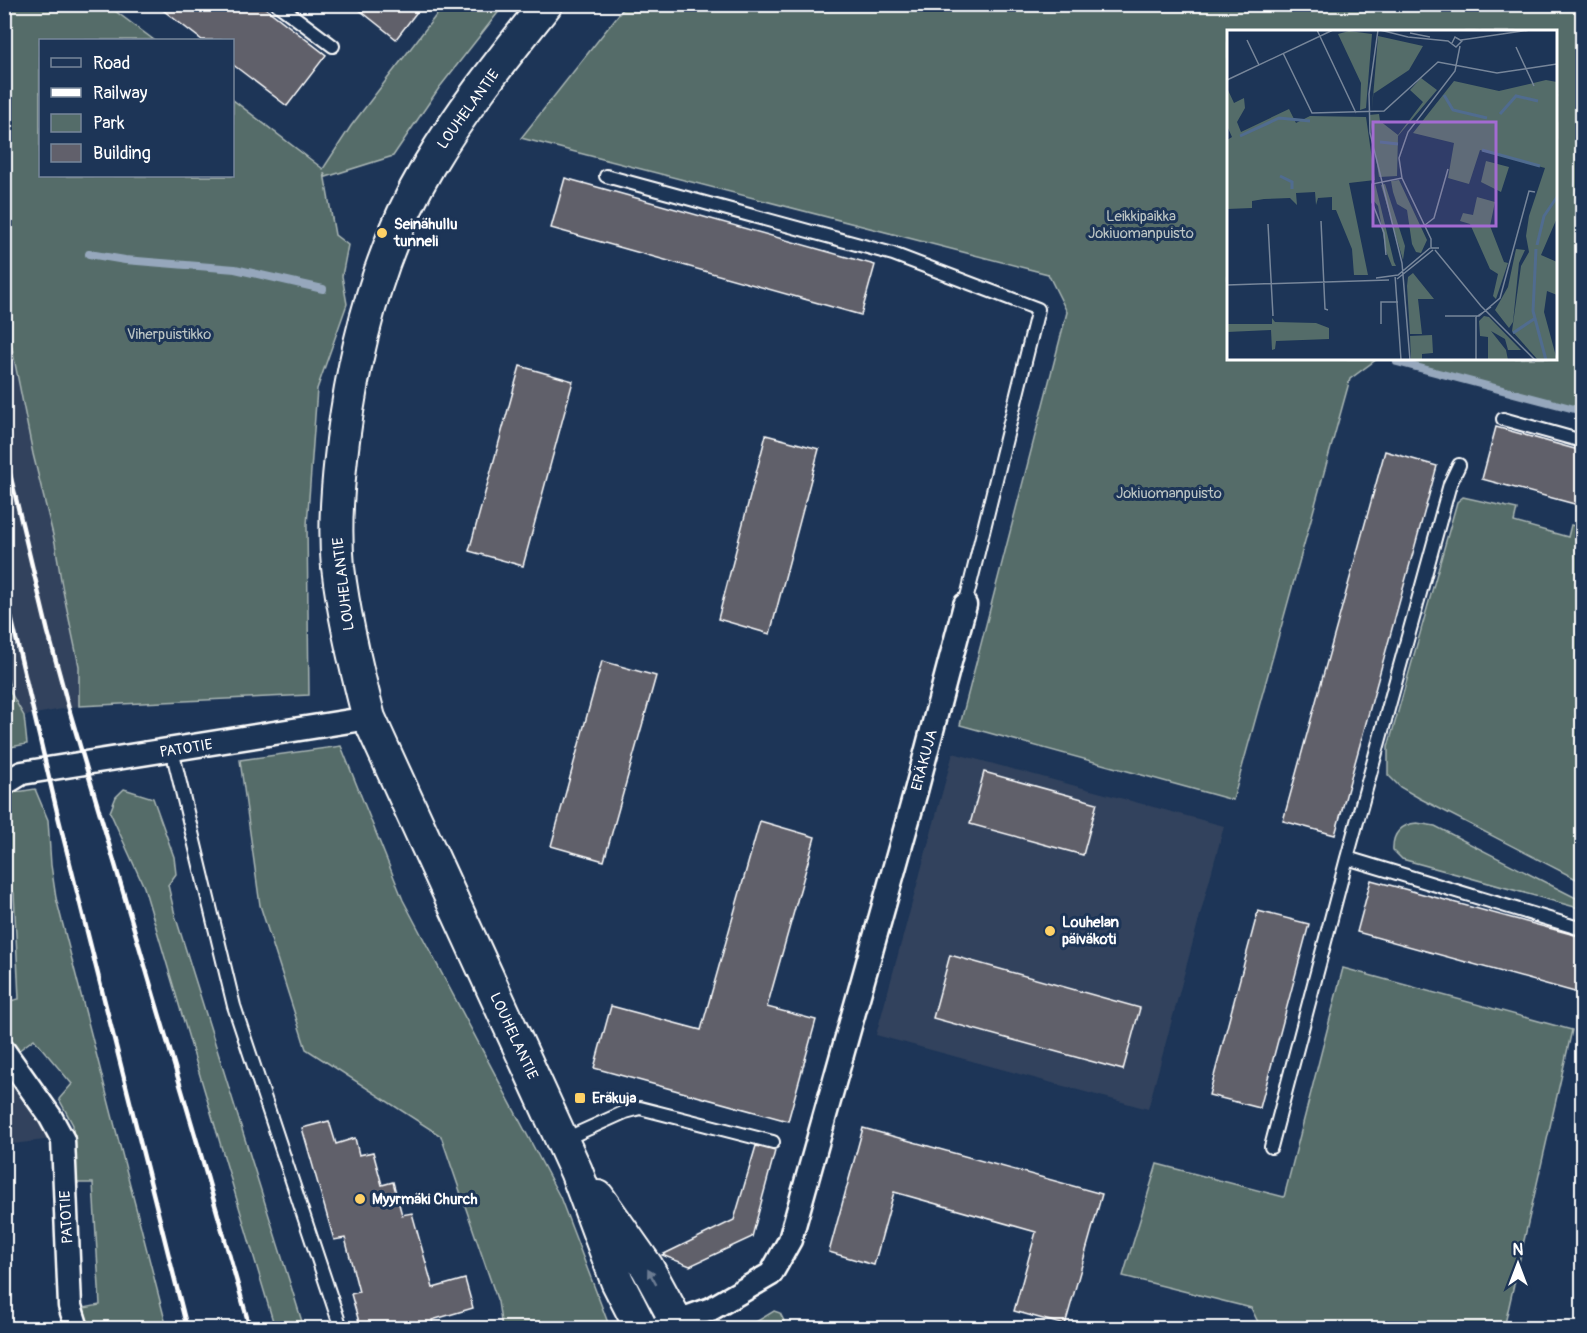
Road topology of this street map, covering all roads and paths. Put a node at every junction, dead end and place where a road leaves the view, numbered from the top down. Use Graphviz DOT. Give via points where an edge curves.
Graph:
graph roads {
  1 [pos="277,4"];
  2 [pos="546,4"];
  3 [pos="333,46"];
  4 [pos="606,176"];
  5 [pos="1503,419"];
  6 [pos="1582,441"];
  7 [pos="1459,465"];
  8 [pos="965,605"];
  9 [pos="369,718"];
  10 [pos="172,750"];
  11 [pos="4,784"];
  12 [pos="1347,858"];
  13 [pos="1582,929"];
  14 [pos="4,1051"];
  15 [pos="562,1140"];
  16 [pos="773,1142"];
  17 [pos="1271,1148"];
  18 [pos="576,1171"];
  19 [pos="671,1326"];
  20 [pos="77,1329"];
  21 [pos="341,1329"];
  22 [pos="641,1329"];
  1 -- 3 [label="lane"];
  2 -- 9 [label="main road, LOUHELANTIE" via="428,166 386,254 356,356 336,516 338,567 350,644"];
  4 -- 8 [label="lane" via="893,254 1038,309"];
  5 -- 6 [label="lane"];
  7 -- 12 [label="lane" via="1450,484"];
  8 -- 19 [label="street, ERÄKUJA" via="790,1239 771,1274 711,1309"];
  9 -- 10 [label="street, PATOTIE"];
  9 -- 15 [label="main road, LOUHELANTIE"];
  10 -- 11 [label="street, PATOTIE" via="22,773"];
  10 -- 21 [label="lane" via="234,1006"];
  12 -- 13 [label="lane"];
  12 -- 17 [label="lane"];
  14 -- 20 [label="street, PATOTIE" via="63,1140 70,1306"];
  15 -- 16 [label="lane" via="640,1108"];
  15 -- 18 [label="main road, LOUHELANTIE"];
  19 -- 18 [label="main road, LOUHELANTIE, one-way" via="647,1267"];
  18 -- 22 [label="main road, LOUHELANTIE" via="617,1281"];
}
